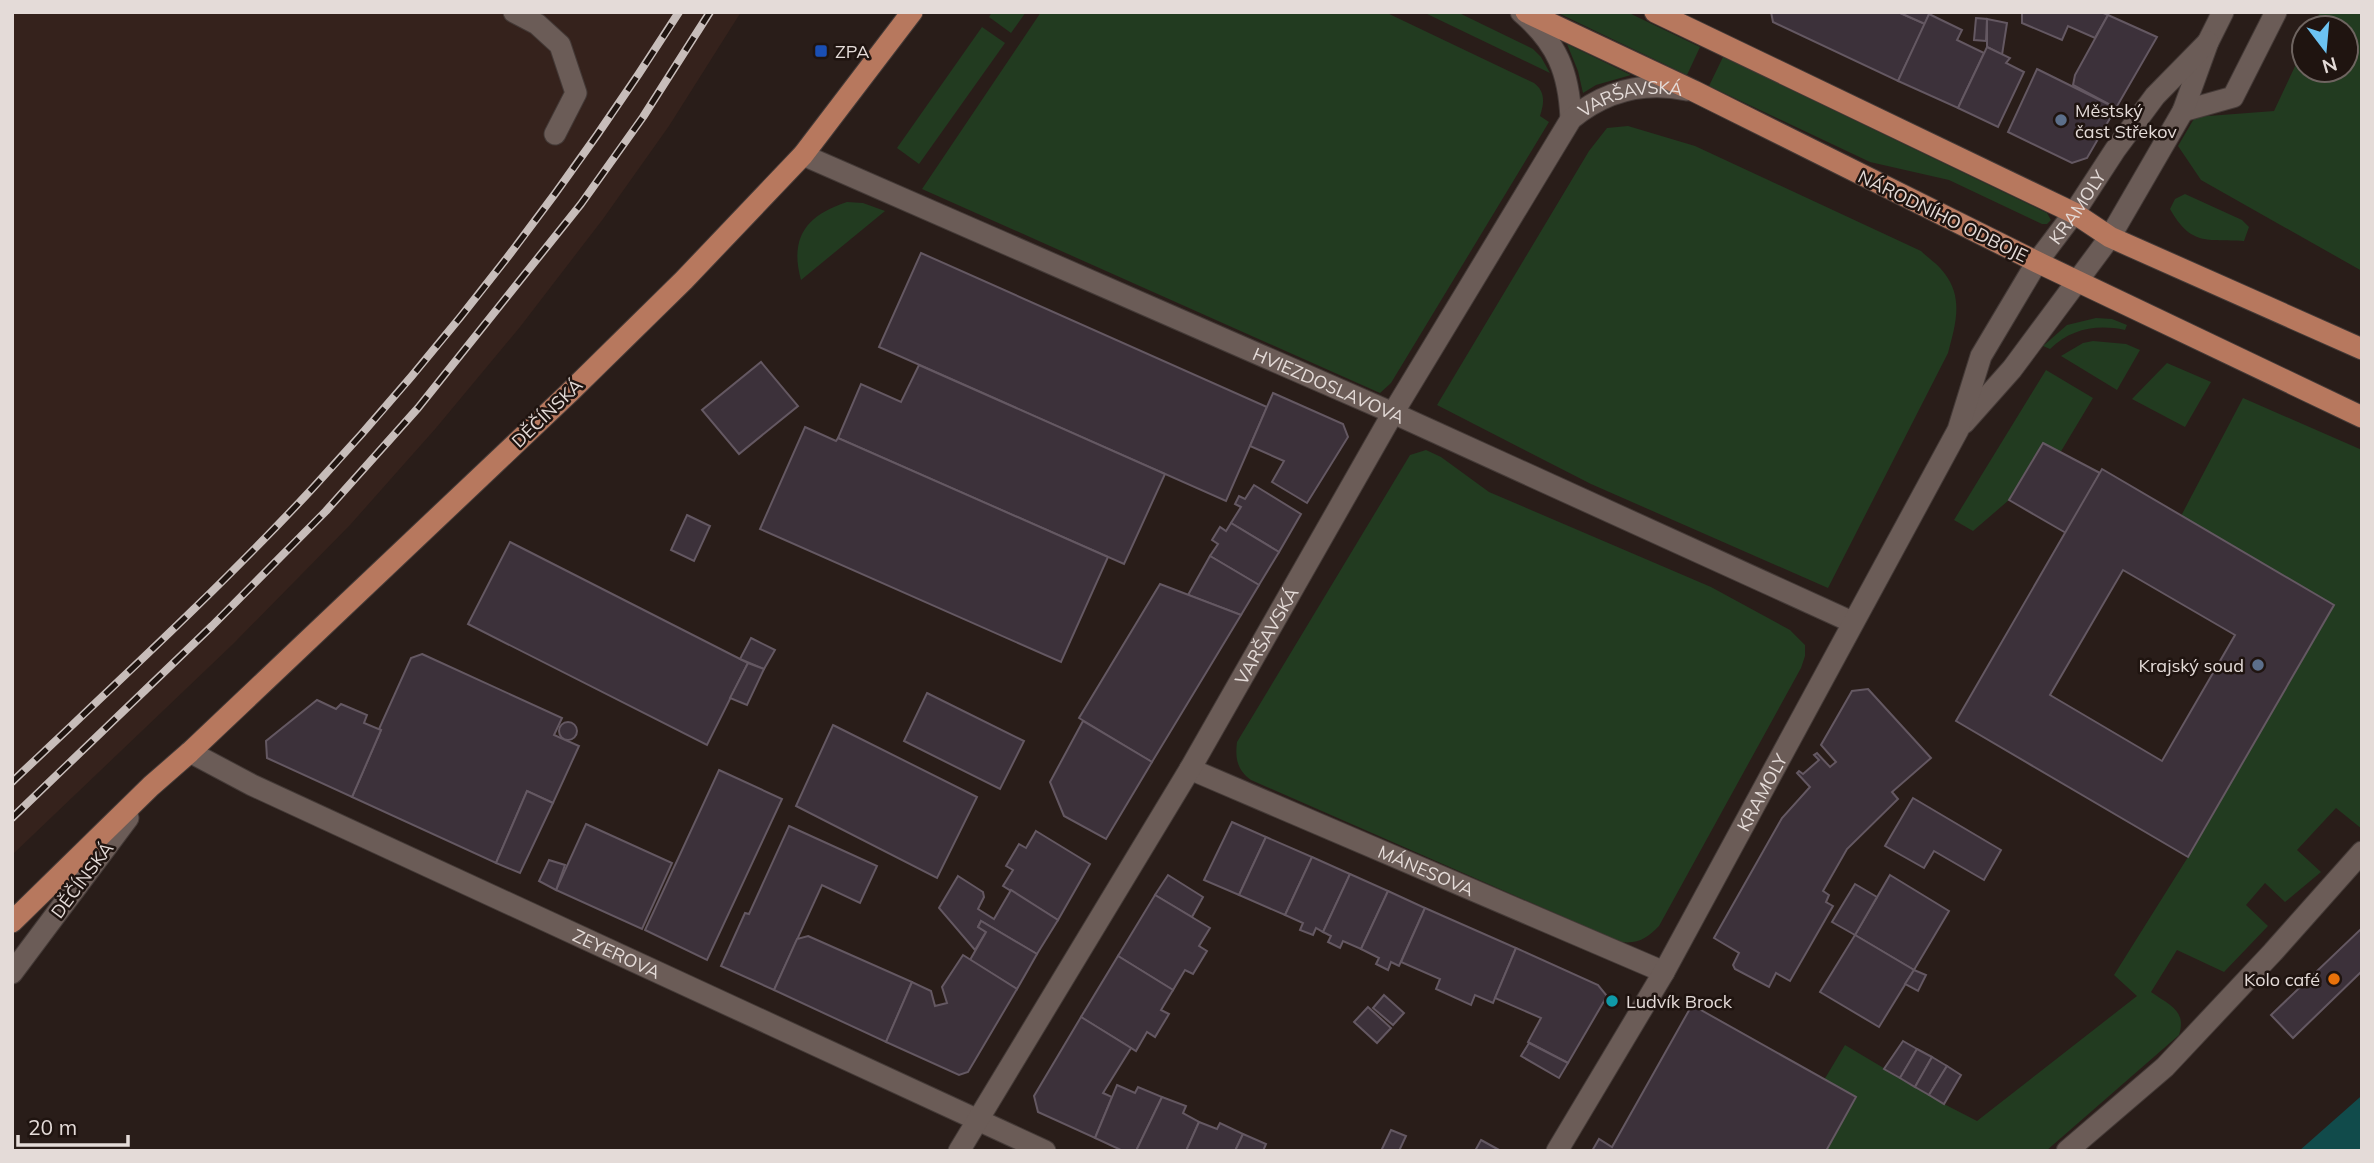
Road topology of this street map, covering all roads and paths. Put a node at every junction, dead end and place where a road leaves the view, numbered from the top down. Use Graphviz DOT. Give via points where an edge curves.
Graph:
graph roads {
  1 [pos="514,12"];
  2 [pos="912,12"];
  3 [pos="1524,12"];
  4 [pos="1655,12"];
  5 [pos="2223,12"];
  6 [pos="2276,12"];
  7 [pos="2208,42"];
  8 [pos="1694,91"];
  9 [pos="2183,111"];
  10 [pos="1571,119"];
  11 [pos="555,134"];
  12 [pos="803,155"];
  13 [pos="2074,213"];
  14 [pos="2110,237"];
  15 [pos="2037,262"];
  16 [pos="2077,280"];
  17 [pos="2362,349"];
  18 [pos="1393,413"];
  19 [pos="2362,417"];
  20 [pos="1958,430"];
  21 [pos="1852,622"];
  22 [pos="190,752"];
  23 [pos="1190,769"];
  24 [pos="151,786"];
  25 [pos="2362,852"];
  26 [pos="12,922"];
  27 [pos="1664,972"];
  28 [pos="12,973"];
  29 [pos="978,1121"];
  30 [pos="959,1151"];
  31 [pos="1045,1151"];
  32 [pos="1557,1151"];
  33 [pos="2067,1151"];
  1 -- 11 [label="street" via="537,24 560,45 576,93"];
  2 -- 12 [label="main road, DĚČÍNSKÁ"];
  3 -- 8 [label="main road, NÁRODNÍHO ODBOJE"];
  3 -- 10 [label="street, VARŠAVSKÁ" via="1558,55 1566,75"];
  4 -- 13 [label="main road"];
  5 -- 7 [label="street, KRAMOLY"];
  6 -- 9 [label="street" via="2233,97"];
  7 -- 9 [label="street, KRAMOLY"];
  7 -- 13 [label="street, KRAMOLY" via="2155,96"];
  8 -- 10 [label="street, VARŠAVSKÁ" via="1657,86 1629,89 1602,98"];
  8 -- 15 [label="main road, NÁRODNÍHO ODBOJE"];
  9 -- 14 [label="street, KRAMOLY"];
  10 -- 18 [label="street, VARŠAVSKÁ"];
  12 -- 18 [label="street, HVIEZDOSLAVOVA"];
  12 -- 22 [label="main road, DĚČÍNSKÁ" via="570,392"];
  13 -- 14 [label="main road"];
  13 -- 15 [label="street, KRAMOLY"];
  14 -- 16 [label="street, KRAMOLY"];
  14 -- 17 [label="main road"];
  15 -- 16 [label="main road, NÁRODNÍHO ODBOJE"];
  15 -- 20 [label="street, KRAMOLY" via="1982,356"];
  16 -- 19 [label="main road, NÁRODNÍHO ODBOJE"];
  16 -- 20 [label="street, KRAMOLY" via="2012,369"];
  18 -- 21 [label="street, HVIEZDOSLAVOVA"];
  18 -- 23 [label="street, VARŠAVSKÁ"];
  20 -- 21 [label="street, KRAMOLY"];
  21 -- 27 [label="street, KRAMOLY"];
  22 -- 24 [label="main road, DĚČÍNSKÁ"];
  22 -- 29 [label="street, ZEYEROVA" via="252,785"];
  23 -- 27 [label="street, MÁNESOVA"];
  23 -- 29 [label="street, VARŠAVSKÁ"];
  24 -- 26 [label="main road, DĚČÍNSKÁ"];
  24 -- 28 [label="street, DĚČÍNSKÁ"];
  25 -- 33 [label="street" via="2165,1068"];
  27 -- 32 [label="street, KRAMOLY"];
  29 -- 30 [label="street, VARŠAVSKÁ"];
  29 -- 31 [label="street, ZEYEROVA"];
}
